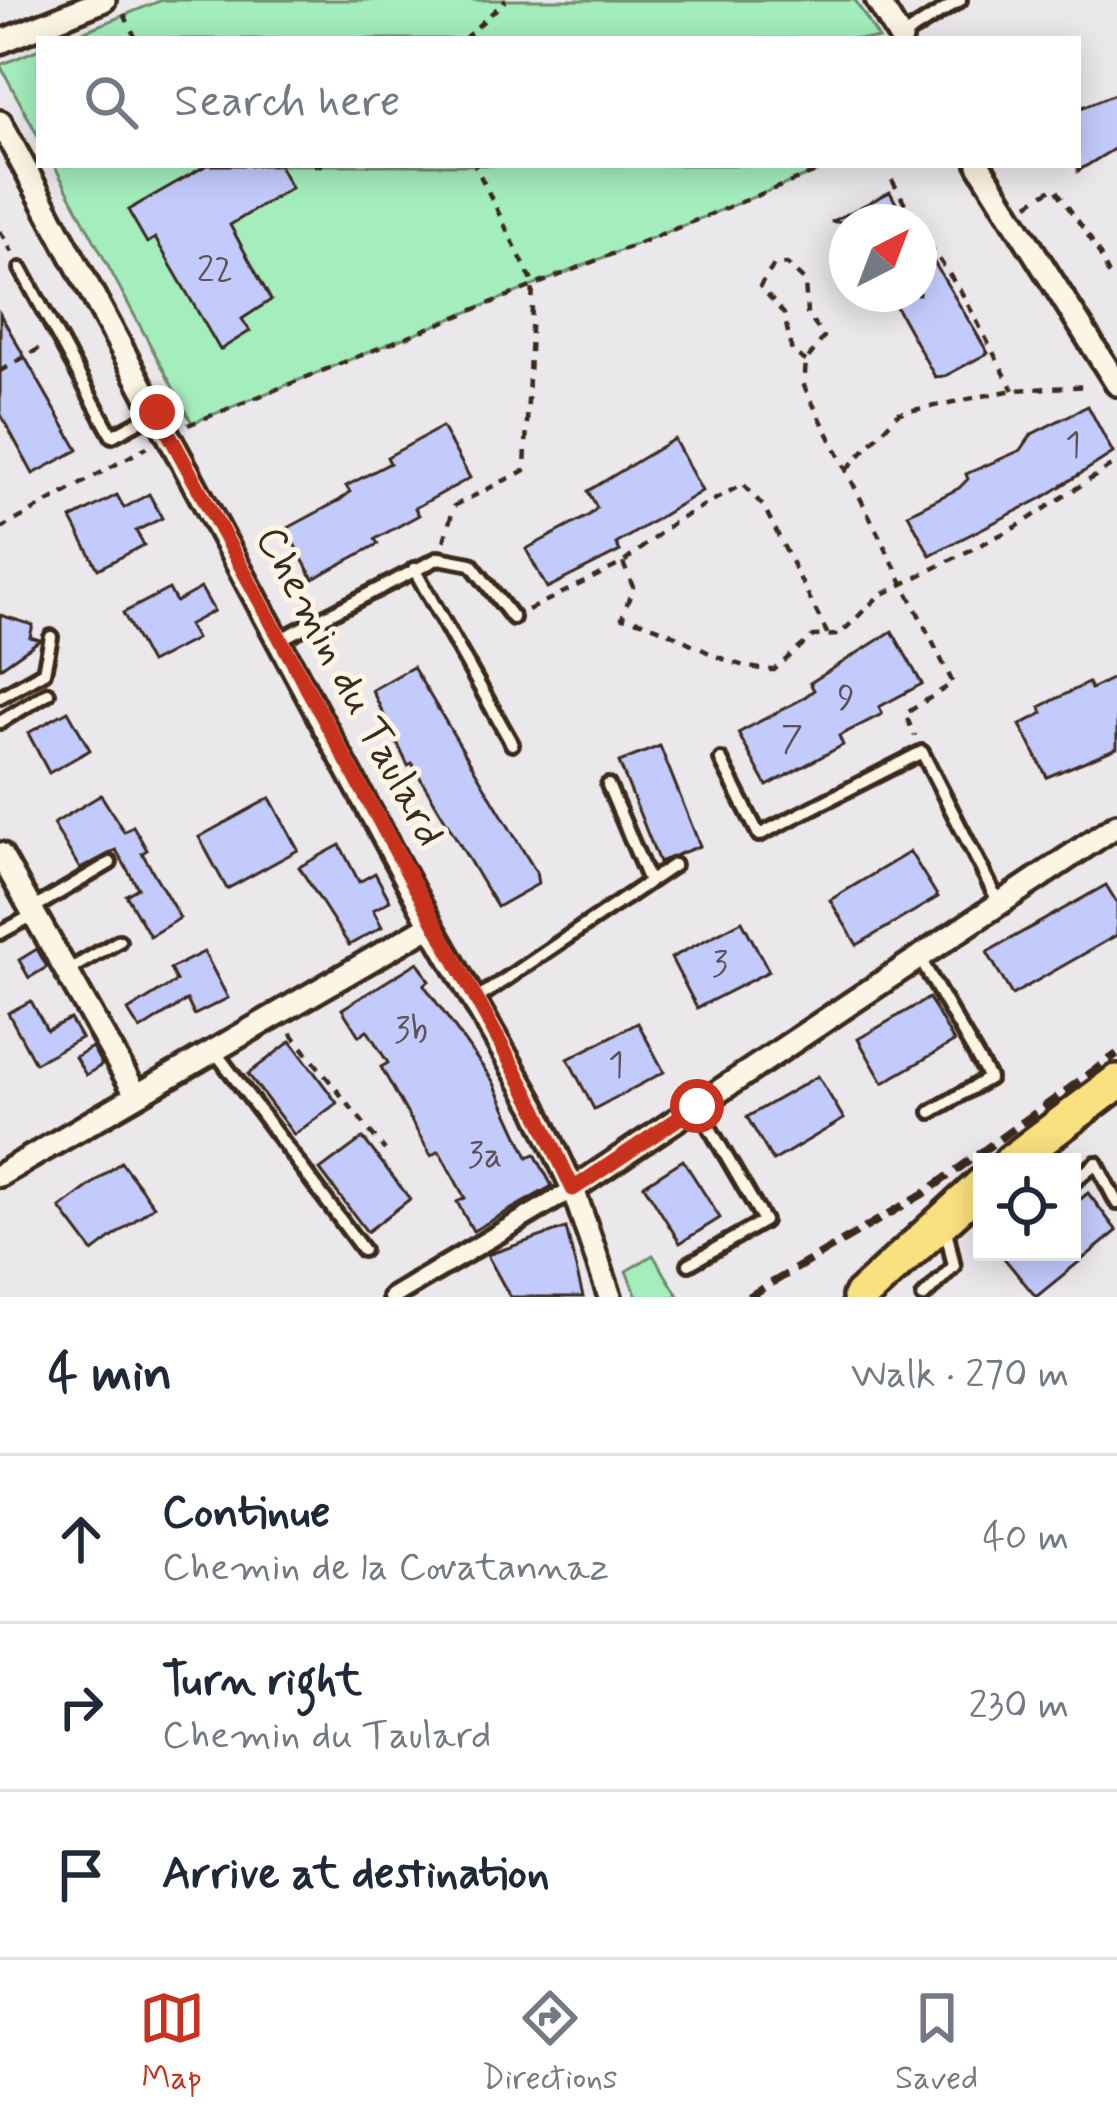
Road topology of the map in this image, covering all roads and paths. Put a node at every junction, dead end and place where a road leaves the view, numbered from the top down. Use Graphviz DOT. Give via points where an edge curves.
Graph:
graph roads {
  1 [pos="506,0"];
  2 [pos="877,0"];
  3 [pos="960,0"];
  4 [pos="113,4"];
  5 [pos="134,36"];
  6 [pos="467,36"];
  7 [pos="899,36"];
  8 [pos="903,36"];
  9 [pos="0,42"];
  10 [pos="0,122"];
  11 [pos="476,168"];
  12 [pos="825,168"];
  13 [pos="981,168"];
  14 [pos="892,179"];
  15 [pos="905,204"];
  16 [pos="1018,209"];
  17 [pos="0,231"];
  18 [pos="937,257"];
  19 [pos="21,269"];
  20 [pos="1109,276"];
  21 [pos="533,283"];
  22 [pos="58,338"];
  23 [pos="806,361"];
  24 [pos="0,370"];
  25 [pos="1115,381"];
  26 [pos="1013,391"];
  27 [pos="157,412"];
  28 [pos="188,425"];
  29 [pos="156,442"];
  30 [pos="1117,462"];
  31 [pos="847,469"];
  32 [pos="0,529"];
  33 [pos="440,558"];
  34 [pos="622,563"];
  35 [pos="414,569"];
  36 [pos="905,587"];
  37 [pos="513,617"];
  38 [pos="828,635"];
  39 [pos="51,638"];
  40 [pos="279,640"];
  41 [pos="48,693"];
  42 [pos="0,698"];
  43 [pos="0,722"];
  44 [pos="512,744"];
  45 [pos="922,752"];
  46 [pos="721,760"];
  47 [pos="608,785"];
  48 [pos="1117,824"];
  49 [pos="0,854"];
  50 [pos="110,863"];
  51 [pos="674,865"];
  52 [pos="649,881"];
  53 [pos="999,903"];
  54 [pos="33,912"];
  55 [pos="431,925"];
  56 [pos="0,933"];
  57 [pos="119,941"];
  58 [pos="919,957"];
  59 [pos="67,971"];
  60 [pos="475,1000"];
  61 [pos="276,1014"];
  62 [pos="214,1050"];
  63 [pos="1117,1082"];
  64 [pos="136,1094"];
  65 [pos="697,1106"];
  66 [pos="932,1112"];
  67 [pos="385,1150"];
  68 [pos="1023,1153"];
  69 [pos="0,1175"];
  70 [pos="1081,1176"];
  71 [pos="573,1189"];
  72 [pos="973,1192"];
  73 [pos="1117,1203"];
  74 [pos="943,1216"];
  75 [pos="363,1250"];
  76 [pos="689,1264"];
  77 [pos="392,1297"];
  78 [pos="610,1297"];
  79 [pos="860,1297"];
  80 [pos="923,1297"];
  1 -- 6 [label="path"];
  2 -- 7 [label="street"];
  3 -- 8 [label="lane"];
  4 -- 5 [label="path"];
  4 -- 9 [label="street"];
  10 -- 27 [label="street, Chemin du Taulard"];
  11 -- 21 [label="path"];
  12 -- 21 [label="path"];
  13 -- 25 [label="street"];
  14 -- 15 [label="path"];
  16 -- 20 [label="path" via="1055,187 1098,244"];
  17 -- 19 [label="path"];
  18 -- 26 [label="path"];
  19 -- 22 [label="lane"];
  21 -- 28 [label="path"];
  21 -- 33 [label="path" via="525,470 454,506"];
  22 -- 24 [label="path"];
  22 -- 27 [label="lane" via="112,436"];
  23 -- 23 [label="path" via="824,338 807,314 805,281 787,264 774,265 760,286 784,314 792,352"];
  23 -- 31 [label="path" via="804,386"];
  25 -- 26 [label="path"];
  26 -- 31 [label="path" via="899,413"];
  27 -- 40 [label="street, Chemin du Taulard"];
  29 -- 32 [label="path"];
  30 -- 36 [label="path"];
  31 -- 36 [label="path"];
  33 -- 35 [label="lane"];
  33 -- 37 [label="lane" via="471,564"];
  34 -- 37 [label="path"];
  34 -- 38 [label="path" via="633,586 622,618 650,621 727,662 774,670 813,636"];
  34 -- 38 [label="path" via="743,484 764,507"];
  35 -- 40 [label="lane"];
  35 -- 44 [label="lane"];
  36 -- 38 [label="path" via="879,596"];
  36 -- 45 [label="path" via="953,682 905,714"];
  39 -- 42 [label="lane" via="44,672"];
  40 -- 55 [label="street, Chemin du Taulard"];
  41 -- 43 [label="lane"];
  45 -- 46 [label="lane" via="759,835"];
  45 -- 53 [label="lane"];
  47 -- 52 [label="lane"];
  48 -- 53 [label="street"];
  49 -- 54 [label="street"];
  50 -- 54 [label="lane"];
  51 -- 52 [label="lane"];
  52 -- 60 [label="lane"];
  53 -- 58 [label="street"];
  54 -- 56 [label="lane"];
  54 -- 59 [label="street"];
  55 -- 60 [label="street, Chemin du Taulard"];
  55 -- 61 [label="street"];
  57 -- 59 [label="lane"];
  58 -- 65 [label="street"];
  58 -- 66 [label="lane" via="989,1078"];
  59 -- 64 [label="street"];
  60 -- 71 [label="street, Chemin du Taulard"];
  61 -- 62 [label="street"];
  61 -- 67 [label="path"];
  62 -- 64 [label="street"];
  62 -- 75 [label="lane"];
  63 -- 68 [label="main road"];
  64 -- 69 [label="street"];
  65 -- 71 [label="street"];
  65 -- 76 [label="lane" via="764,1221"];
  70 -- 73 [label="lane" via="1096,1163"];
  71 -- 77 [label="street"];
  71 -- 78 [label="street, Chemin du Taulard"];
  72 -- 74 [label="main road"];
  74 -- 79 [label="main road"];
  74 -- 80 [label="lane" via="954,1266"];
}
